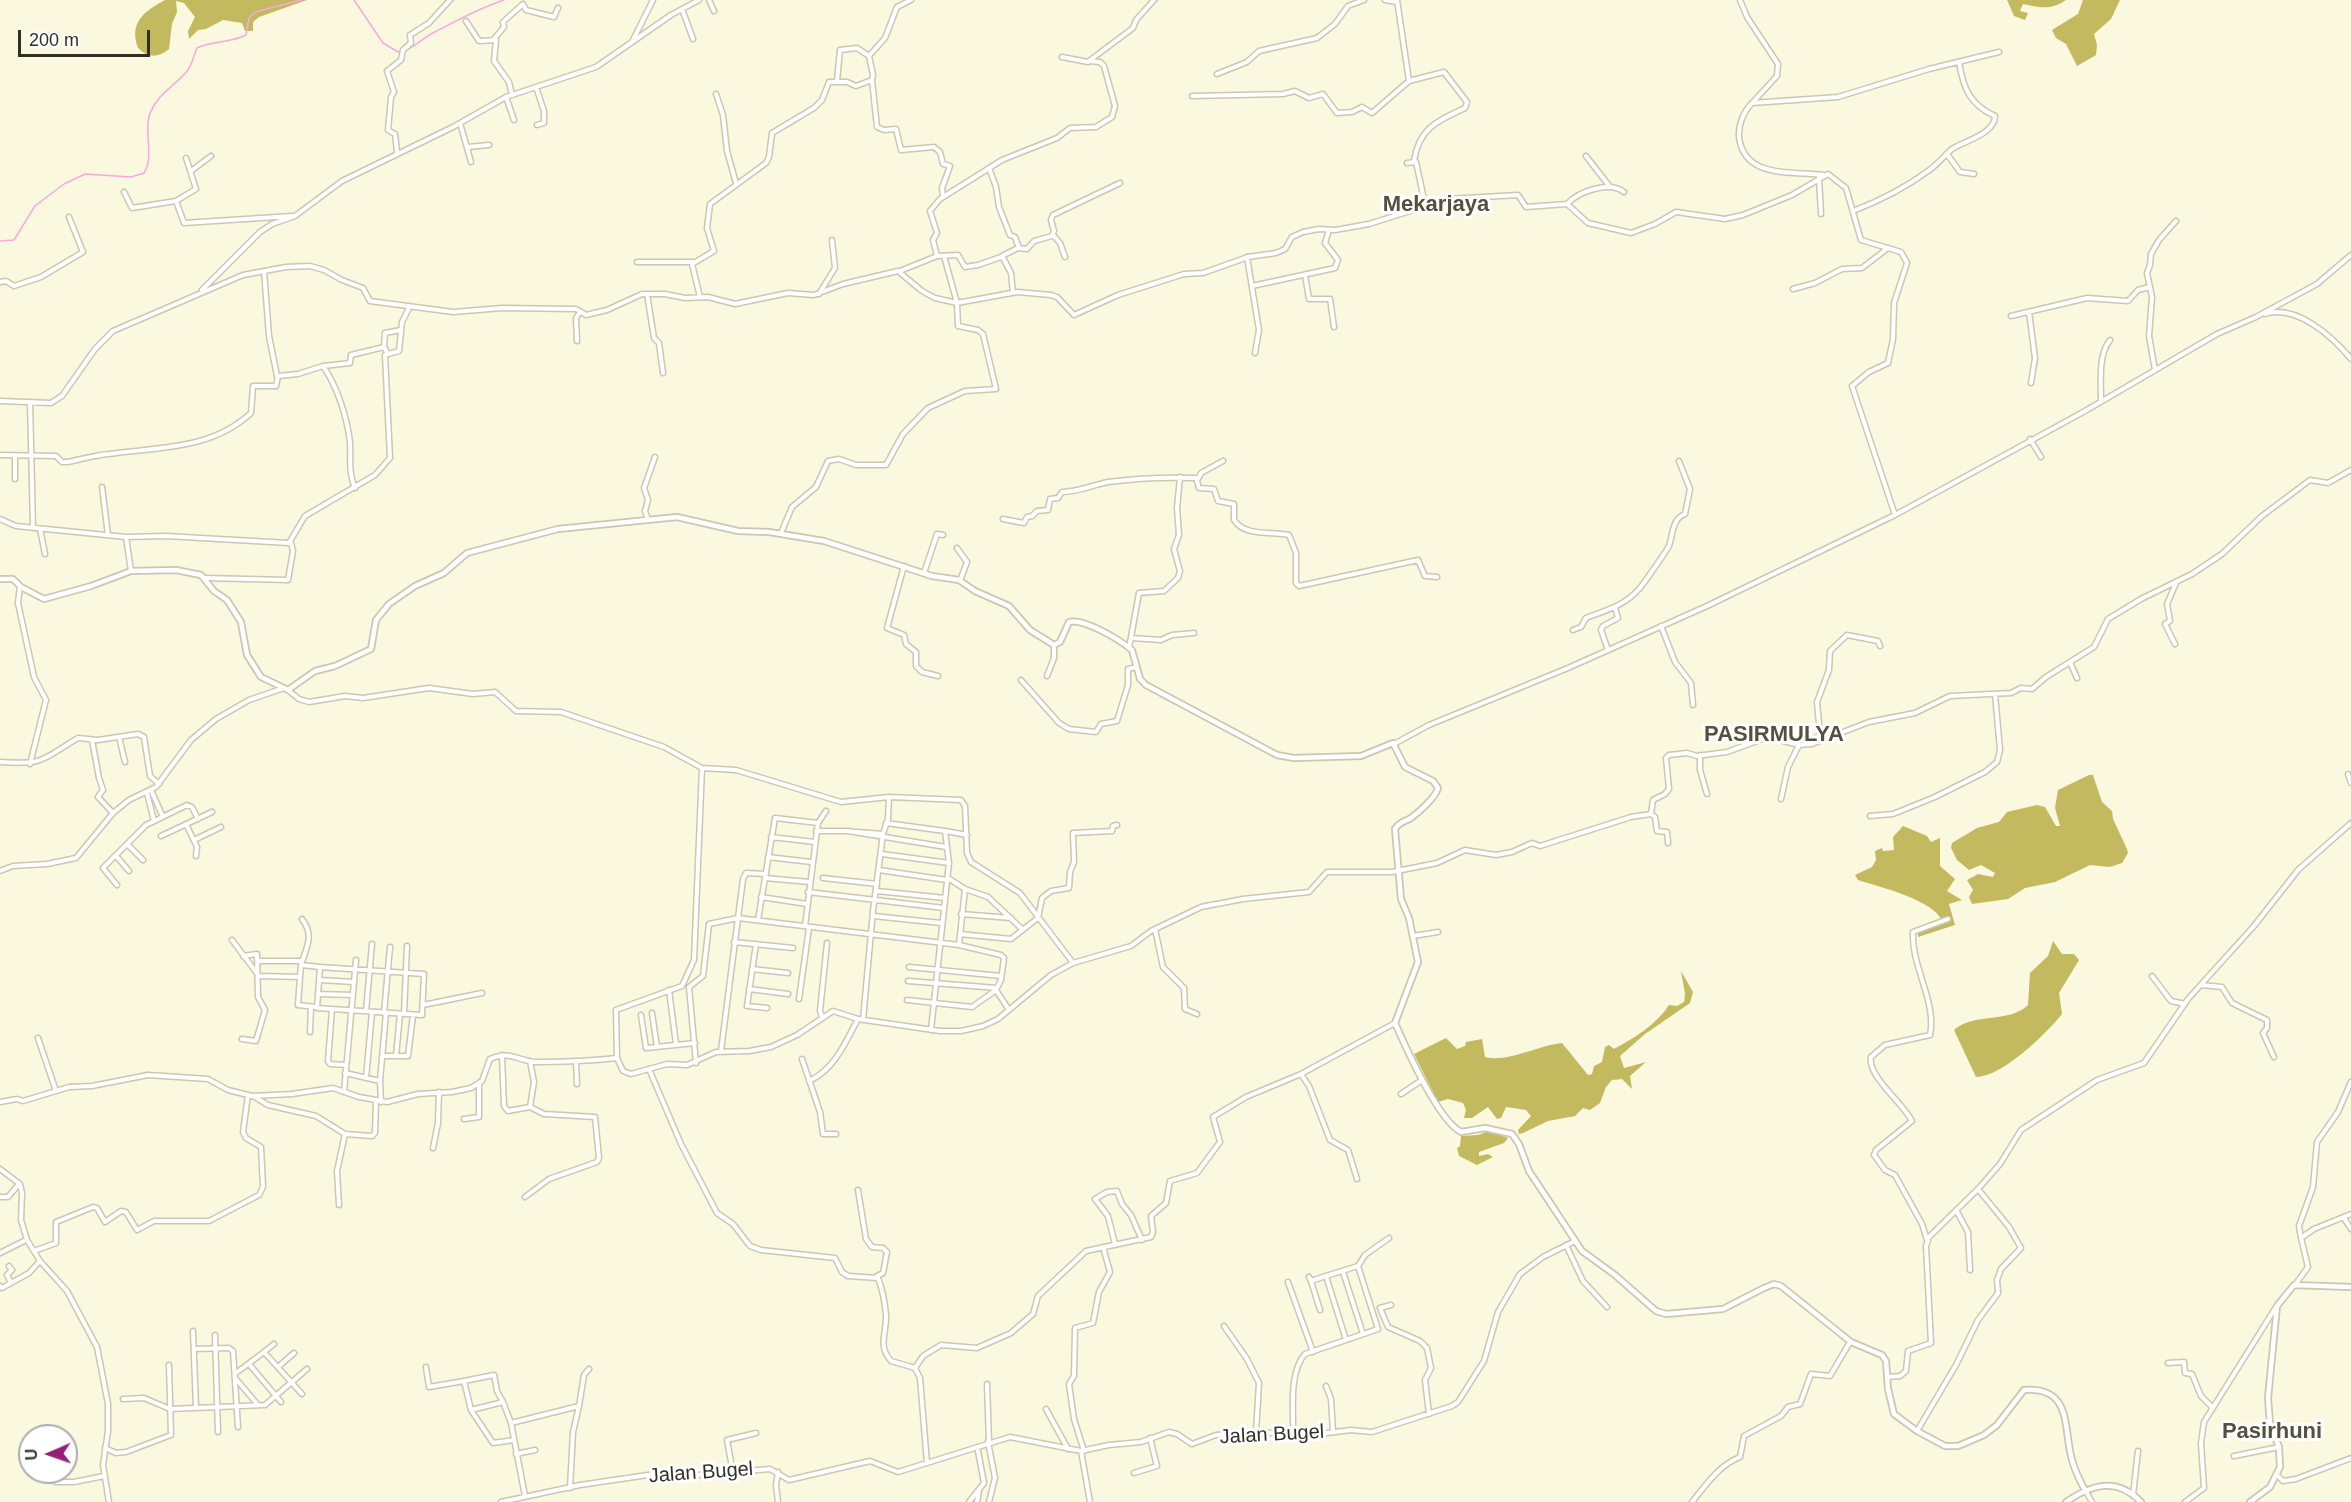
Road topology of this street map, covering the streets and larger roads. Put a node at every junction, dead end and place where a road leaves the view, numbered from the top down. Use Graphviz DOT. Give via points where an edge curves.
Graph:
graph roads {
  1 [pos="450,0"];
  2 [pos="652,0"];
  3 [pos="699,0"];
  4 [pos="709,0"];
  5 [pos="911,0"];
  6 [pos="1154,0"];
  7 [pos="1364,0"];
  8 [pos="1385,0"];
  9 [pos="1740,0"];
  10 [pos="1397,1"];
  11 [pos="558,8"];
  12 [pos="682,9"];
  13 [pos="714,11"];
  14 [pos="466,21"];
  15 [pos="494,39"];
  16 [pos="693,39"];
  17 [pos="633,41"];
  18 [pos="1999,52"];
  19 [pos="869,56"];
  20 [pos="1062,57"];
  21 [pos="1959,62"];
  22 [pos="1089,63"];
  23 [pos="1218,74"];
  24 [pos="872,80"];
  25 [pos="837,81"];
  26 [pos="1409,81"];
  27 [pos="536,87"];
  28 [pos="716,94"];
  29 [pos="512,95"];
  30 [pos="1192,96"];
  31 [pos="506,97"];
  32 [pos="1752,103"];
  33 [pos="514,120"];
  34 [pos="460,123"];
  35 [pos="537,125"];
  36 [pos="489,145"];
  37 [pos="468,147"];
  38 [pos="397,152"];
  39 [pos="1947,154"];
  40 [pos="211,156"];
  41 [pos="1586,156"];
  42 [pos="186,158"];
  43 [pos="1414,161"];
  44 [pos="471,162"];
  45 [pos="1407,163"];
  46 [pos="989,168"];
  47 [pos="191,171"];
  48 [pos="1974,174"];
  49 [pos="1824,175"];
  50 [pos="1819,178"];
  51 [pos="736,183"];
  52 [pos="1120,183"];
  53 [pos="1611,188"];
  54 [pos="124,192"];
  55 [pos="1624,192"];
  56 [pos="943,197"];
  57 [pos="176,201"];
  58 [pos="1425,204"];
  59 [pos="1567,204"];
  60 [pos="1853,211"];
  61 [pos="1821,214"];
  62 [pos="295,216"];
  63 [pos="69,217"];
  64 [pos="2176,221"];
  65 [pos="1329,230"];
  66 [pos="1053,235"];
  67 [pos="832,240"];
  68 [pos="1019,248"];
  69 [pos="1888,248"];
  70 [pos="2351,255"];
  71 [pos="937,256"];
  72 [pos="944,256"];
  73 [pos="1001,256"];
  74 [pos="1065,257"];
  75 [pos="1247,257"];
  76 [pos="637,262"];
  77 [pos="693,262"];
  78 [pos="264,271"];
  79 [pos="899,272"];
  80 [pos="1305,275"];
  81 [pos="0,282"];
  82 [pos="1252,286"];
  83 [pos="2150,286"];
  84 [pos="1793,290"];
  85 [pos="199,293"];
  86 [pos="1013,293"];
  87 [pos="647,294"];
  88 [pos="819,294"];
  89 [pos="700,297"];
  90 [pos="957,303"];
  91 [pos="409,308"];
  92 [pos="580,312"];
  93 [pos="2029,312"];
  94 [pos="2011,316"];
  95 [pos="2256,317"];
  96 [pos="1334,327"];
  97 [pos="401,330"];
  98 [pos="2110,340"];
  99 [pos="577,341"];
  100 [pos="384,347"];
  101 [pos="1255,353"];
  102 [pos="388,354"];
  103 [pos="2351,358"];
  104 [pos="323,366"];
  105 [pos="2155,370"];
  106 [pos="663,373"];
  107 [pos="277,376"];
  108 [pos="2031,383"];
  109 [pos="0,401"];
  110 [pos="30,402"];
  111 [pos="2101,402"];
  112 [pos="2030,439"];
  113 [pos="0,455"];
  114 [pos="15,456"];
  115 [pos="29,457"];
  116 [pos="655,457"];
  117 [pos="2041,457"];
  118 [pos="1223,461"];
  119 [pos="1679,461"];
  120 [pos="2351,470"];
  121 [pos="1180,477"];
  122 [pos="15,479"];
  123 [pos="1198,479"];
  124 [pos="102,487"];
  125 [pos="355,488"];
  126 [pos="1895,514"];
  127 [pos="0,519"];
  128 [pos="1003,519"];
  129 [pos="648,520"];
  130 [pos="33,528"];
  131 [pos="40,529"];
  132 [pos="781,533"];
  133 [pos="943,535"];
  134 [pos="108,536"];
  135 [pos="126,537"];
  136 [pos="291,543"];
  137 [pos="957,548"];
  138 [pos="45,554"];
  139 [pos="904,566"];
  140 [pos="131,571"];
  141 [pos="924,573"];
  142 [pos="1437,577"];
  143 [pos="205,578"];
  144 [pos="0,579"];
  145 [pos="960,581"];
  146 [pos="2176,583"];
  147 [pos="20,586"];
  148 [pos="1615,608"];
  149 [pos="1661,626"];
  150 [pos="1573,630"];
  151 [pos="1194,633"];
  152 [pos="1131,638"];
  153 [pos="2175,644"];
  154 [pos="1054,645"];
  155 [pos="1880,646"];
  156 [pos="1130,648"];
  157 [pos="1608,650"];
  158 [pos="2070,662"];
  159 [pos="1137,667"];
  160 [pos="938,676"];
  161 [pos="1047,676"];
  162 [pos="2077,678"];
  163 [pos="1022,680"];
  164 [pos="286,689"];
  165 [pos="1995,694"];
  166 [pos="1693,705"];
  167 [pos="119,737"];
  168 [pos="92,740"];
  169 [pos="1394,744"];
  170 [pos="1802,745"];
  171 [pos="1700,755"];
  172 [pos="0,762"];
  173 [pos="125,762"];
  174 [pos="30,764"];
  175 [pos="702,768"];
  176 [pos="2348,774"];
  177 [pos="2351,783"];
  178 [pos="159,784"];
  179 [pos="149,791"];
  180 [pos="1707,794"];
  181 [pos="888,797"];
  182 [pos="1781,799"];
  183 [pos="826,811"];
  184 [pos="212,812"];
  185 [pos="113,813"];
  186 [pos="1651,814"];
  187 [pos="1870,816"];
  188 [pos="162,817"];
  189 [pos="198,819"];
  190 [pos="154,821"];
  191 [pos="818,823"];
  192 [pos="886,823"];
  193 [pos="2351,823"];
  194 [pos="186,824"];
  195 [pos="1117,825"];
  196 [pos="221,827"];
  197 [pos="816,831"];
  198 [pos="945,831"];
  199 [pos="161,836"];
  200 [pos="883,836"];
  201 [pos="967,836"];
  202 [pos="771,837"];
  203 [pos="194,840"];
  204 [pos="814,842"];
  205 [pos="1668,843"];
  206 [pos="128,845"];
  207 [pos="946,847"];
  208 [pos="882,854"];
  209 [pos="117,856"];
  210 [pos="196,856"];
  211 [pos="768,857"];
  212 [pos="143,860"];
  213 [pos="812,862"];
  214 [pos="949,863"];
  215 [pos="879,870"];
  216 [pos="0,871"];
  217 [pos="129,871"];
  218 [pos="1400,871"];
  219 [pos="765,876"];
  220 [pos="823,878"];
  221 [pos="947,879"];
  222 [pos="809,882"];
  223 [pos="877,884"];
  224 [pos="117,885"];
  225 [pos="964,889"];
  226 [pos="877,891"];
  227 [pos="808,892"];
  228 [pos="762,897"];
  229 [pos="945,898"];
  230 [pos="876,901"];
  231 [pos="807,904"];
  232 [pos="944,908"];
  233 [pos="961,914"];
  234 [pos="874,916"];
  235 [pos="738,918"];
  236 [pos="1012,918"];
  237 [pos="1038,918"];
  238 [pos="302,919"];
  239 [pos="1948,919"];
  240 [pos="758,920"];
  241 [pos="942,923"];
  242 [pos="807,927"];
  243 [pos="1155,929"];
  244 [pos="1023,930"];
  245 [pos="1438,932"];
  246 [pos="960,934"];
  247 [pos="870,935"];
  248 [pos="1413,936"];
  249 [pos="231,940"];
  250 [pos="734,942"];
  251 [pos="827,942"];
  252 [pos="372,944"];
  253 [pos="756,944"];
  254 [pos="941,944"];
  255 [pos="959,945"];
  256 [pos="390,946"];
  257 [pos="407,946"];
  258 [pos="793,948"];
  259 [pos="242,956"];
  260 [pos="356,960"];
  261 [pos="258,961"];
  262 [pos="1072,963"];
  263 [pos="301,964"];
  264 [pos="320,967"];
  265 [pos="909,967"];
  266 [pos="355,969"];
  267 [pos="752,969"];
  268 [pos="370,970"];
  269 [pos="937,970"];
  270 [pos="388,971"];
  271 [pos="406,972"];
  272 [pos="788,973"];
  273 [pos="260,976"];
  274 [pos="1001,976"];
  275 [pos="2151,976"];
  276 [pos="300,977"];
  277 [pos="320,980"];
  278 [pos="908,981"];
  279 [pos="354,982"];
  280 [pos="935,983"];
  281 [pos="2201,985"];
  282 [pos="749,989"];
  283 [pos="997,989"];
  284 [pos="669,990"];
  285 [pos="482,993"];
  286 [pos="318,994"];
  287 [pos="788,994"];
  288 [pos="353,995"];
  289 [pos="799,999"];
  290 [pos="907,1000"];
  291 [pos="932,1004"];
  292 [pos="2185,1004"];
  293 [pos="423,1005"];
  294 [pos="314,1007"];
  295 [pos="767,1008"];
  296 [pos="332,1009"];
  297 [pos="351,1010"];
  298 [pos="1009,1010"];
  299 [pos="366,1011"];
  300 [pos="372,1012"];
  301 [pos="385,1013"];
  302 [pos="652,1013"];
  303 [pos="402,1014"];
  304 [pos="1197,1014"];
  305 [pos="413,1015"];
  306 [pos="641,1015"];
  307 [pos="822,1017"];
  308 [pos="861,1020"];
  309 [pos="1395,1023"];
  310 [pos="931,1030"];
  311 [pos="310,1032"];
  312 [pos="38,1038"];
  313 [pos="242,1040"];
  314 [pos="695,1043"];
  315 [pos="676,1044"];
  316 [pos="657,1047"];
  317 [pos="721,1052"];
  318 [pos="502,1055"];
  319 [pos="382,1056"];
  320 [pos="396,1056"];
  321 [pos="2274,1057"];
  322 [pos="617,1058"];
  323 [pos="802,1059"];
  324 [pos="530,1061"];
  325 [pos="576,1061"];
  326 [pos="696,1064"];
  327 [pos="346,1065"];
  328 [pos="649,1070"];
  329 [pos="345,1073"];
  330 [pos="1301,1074"];
  331 [pos="366,1078"];
  332 [pos="1422,1080"];
  333 [pos="380,1081"];
  334 [pos="809,1081"];
  335 [pos="2351,1082"];
  336 [pos="479,1084"];
  337 [pos="577,1084"];
  338 [pos="56,1092"];
  339 [pos="344,1092"];
  340 [pos="439,1092"];
  341 [pos="1401,1094"];
  342 [pos="250,1095"];
  343 [pos="0,1102"];
  344 [pos="378,1102"];
  345 [pos="530,1107"];
  346 [pos="464,1119"];
  347 [pos="345,1134"];
  348 [pos="836,1134"];
  349 [pos="433,1148"];
  350 [pos="0,1168"];
  351 [pos="1357,1179"];
  352 [pos="20,1184"];
  353 [pos="1978,1189"];
  354 [pos="858,1190"];
  355 [pos="0,1197"];
  356 [pos="525,1197"];
  357 [pos="339,1205"];
  358 [pos="1956,1210"];
  359 [pos="2351,1214"];
  360 [pos="2344,1218"];
  361 [pos="2351,1229"];
  362 [pos="1389,1238"];
  363 [pos="2301,1238"];
  364 [pos="27,1240"];
  365 [pos="1142,1240"];
  366 [pos="1927,1240"];
  367 [pos="1575,1241"];
  368 [pos="1115,1244"];
  369 [pos="1566,1245"];
  370 [pos="1102,1247"];
  371 [pos="34,1251"];
  372 [pos="0,1253"];
  373 [pos="40,1261"];
  374 [pos="9,1266"];
  375 [pos="1358,1266"];
  376 [pos="1970,1270"];
  377 [pos="1343,1272"];
  378 [pos="877,1276"];
  379 [pos="1326,1276"];
  380 [pos="1288,1281"];
  381 [pos="11,1283"];
  382 [pos="2294,1285"];
  383 [pos="0,1287"];
  384 [pos="2351,1287"];
  385 [pos="1391,1305"];
  386 [pos="2277,1306"];
  387 [pos="1606,1307"];
  388 [pos="1320,1310"];
  389 [pos="1224,1326"];
  390 [pos="193,1331"];
  391 [pos="1362,1334"];
  392 [pos="214,1335"];
  393 [pos="1346,1340"];
  394 [pos="1850,1342"];
  395 [pos="274,1344"];
  396 [pos="194,1349"];
  397 [pos="215,1349"];
  398 [pos="264,1352"];
  399 [pos="1313,1352"];
  400 [pos="294,1353"];
  401 [pos="2169,1363"];
  402 [pos="249,1364"];
  403 [pos="169,1365"];
  404 [pos="278,1367"];
  405 [pos="426,1367"];
  406 [pos="915,1368"];
  407 [pos="307,1369"];
  408 [pos="589,1369"];
  409 [pos="236,1377"];
  410 [pos="1887,1377"];
  411 [pos="464,1381"];
  412 [pos="291,1382"];
  413 [pos="987,1384"];
  414 [pos="1326,1386"];
  415 [pos="302,1394"];
  416 [pos="276,1396"];
  417 [pos="123,1399"];
  418 [pos="281,1401"];
  419 [pos="503,1402"];
  420 [pos="259,1406"];
  421 [pos="579,1406"];
  422 [pos="218,1407"];
  423 [pos="237,1407"];
  424 [pos="196,1408"];
  425 [pos="2213,1408"];
  426 [pos="170,1409"];
  427 [pos="1046,1409"];
  428 [pos="471,1410"];
  429 [pos="1429,1414"];
  430 [pos="511,1424"];
  431 [pos="238,1427"];
  432 [pos="1917,1431"];
  433 [pos="218,1432"];
  434 [pos="1333,1432"];
  435 [pos="756,1433"];
  436 [pos="1256,1433"];
  437 [pos="1293,1436"];
  438 [pos="1150,1438"];
  439 [pos="514,1440"];
  440 [pos="988,1442"];
  441 [pos="2279,1447"];
  442 [pos="105,1448"];
  443 [pos="1068,1449"];
  444 [pos="535,1450"];
  445 [pos="978,1451"];
  446 [pos="1082,1451"];
  447 [pos="2138,1451"];
  448 [pos="516,1454"];
  449 [pos="2234,1456"];
  450 [pos="2351,1458"];
  451 [pos="927,1463"];
  452 [pos="778,1472"];
  453 [pos="733,1473"];
  454 [pos="1134,1473"];
  455 [pos="104,1476"];
  456 [pos="2278,1476"];
  457 [pos="78,1481"];
  458 [pos="570,1488"];
  459 [pos="2085,1490"];
  460 [pos="979,1491"];
  461 [pos="2133,1495"];
  462 [pos="525,1496"];
  463 [pos="109,1502"];
  464 [pos="501,1502"];
  465 [pos="778,1502"];
  466 [pos="969,1502"];
  467 [pos="977,1502"];
  468 [pos="989,1502"];
  469 [pos="1089,1502"];
  470 [pos="1692,1502"];
  471 [pos="2066,1502"];
  472 [pos="2092,1502"];
  473 [pos="2141,1502"];
  474 [pos="2185,1502"];
  475 [pos="2250,1502"];
  1 -- 38 [label="street" via="429,23 412,33 411,44 387,73 394,92 388,130 395,134"];
  2 -- 17 [label="street"];
  3 -- 12 [label="street"];
  4 -- 13 [label="street"];
  5 -- 19 [label="street" via="897,7 885,38"];
  6 -- 22 [label="street" via="1133,28 1098,52"];
  7 -- 23 [label="street" via="1348,6 1335,24 1317,38 1259,51 1247,62"];
  8 -- 10 [label="street"];
  9 -- 32 [label="street" via="1778,64 1777,76"];
  10 -- 26 [label="street"];
  11 -- 15 [label="street" via="554,17 547,17 526,10 523,4 504,21"];
  12 -- 16 [label="street"];
  12 -- 17 [label="street"];
  14 -- 15 [label="street" via="479,41"];
  15 -- 29 [label="street" via="494,61 509,82"];
  17 -- 27 [label="street" via="596,67"];
  18 -- 21 [label="street"];
  19 -- 24 [label="street"];
  19 -- 25 [label="street" via="857,48 840,50"];
  20 -- 22 [label="street"];
  21 -- 32 [label="street" via="1838,97"];
  21 -- 39 [label="street" via="1969,97 1996,119 1989,128"];
  22 -- 46 [label="street" via="1100,62 1104,66 1115,106 1112,117 1096,127 1070,128 1057,138"];
  24 -- 25 [label="street" via="856,86"];
  24 -- 56 [label="street" via="877,127 896,129 901,150 934,147 943,164 950,166"];
  25 -- 51 [label="street" via="829,82 814,108 775,130 768,161"];
  26 -- 30 [label="street" via="1372,113 1362,107 1336,113 1323,94 1309,98 1295,91"];
  26 -- 43 [label="street" via="1444,72 1467,103 1465,108 1428,126"];
  27 -- 29 [label="street"];
  27 -- 35 [label="street" via="545,117 544,123"];
  28 -- 51 [label="street"];
  29 -- 31 [label="street"];
  31 -- 33 [label="street"];
  31 -- 34 [label="street"];
  32 -- 49 [label="street" via="1745,112 1739,135 1748,159 1768,171"];
  34 -- 37 [label="street"];
  34 -- 38 [label="street"];
  36 -- 37 [label="street"];
  37 -- 44 [label="street"];
  38 -- 62 [label="street" via="342,180"];
  39 -- 48 [label="street" via="1960,172"];
  39 -- 60 [label="street" via="1900,189"];
  40 -- 47 [label="street"];
  41 -- 53 [label="street"];
  42 -- 47 [label="street"];
  43 -- 45 [label="street"];
  43 -- 58 [label="street"];
  46 -- 56 [label="street"];
  46 -- 68 [label="street" via="999,207"];
  47 -- 57 [label="street" via="195,191"];
  49 -- 50 [label="street"];
  49 -- 60 [label="street" via="1831,175 1846,188"];
  50 -- 59 [label="street" via="1792,195 1743,215 1725,219 1676,212 1631,233 1595,226"];
  50 -- 61 [label="street"];
  51 -- 77 [label="street" via="714,199 708,209 707,228 714,251"];
  52 -- 66 [label="street" via="1053,215"];
  53 -- 55 [label="street"];
  53 -- 59 [label="street" via="1581,194"];
  54 -- 57 [label="street" via="132,208"];
  56 -- 71 [label="street" via="930,211 937,233 933,240"];
  57 -- 62 [label="street" via="185,223"];
  58 -- 59 [label="street" via="1518,195 1526,207"];
  58 -- 65 [label="street" via="1369,224"];
  60 -- 69 [label="street" via="1861,240"];
  62 -- 85 [label="street" via="260,232"];
  63 -- 81 [label="street" via="83,252 28,282 14,286"];
  64 -- 83 [label="street" via="2150,255"];
  65 -- 75 [label="street" via="1303,232 1292,237 1282,251"];
  65 -- 80 [label="street" via="1325,243 1338,265"];
  66 -- 68 [label="street" via="1034,241 1027,249"];
  66 -- 74 [label="street"];
  67 -- 88 [label="street" via="835,268"];
  68 -- 73 [label="street"];
  69 -- 84 [label="street" via="1862,268 1842,269"];
  69 -- 126 [label="street" via="1901,252 1907,263 1894,303 1890,358 1885,367 1869,372 1852,386"];
  70 -- 95 [label="street" via="2318,284"];
  71 -- 72 [label="street"];
  71 -- 79 [label="street"];
  72 -- 73 [label="street" via="959,255 965,267"];
  72 -- 90 [label="street"];
  73 -- 86 [label="street" via="1011,273"];
  75 -- 82 [label="street"];
  75 -- 86 [label="street" via="1208,272 1189,272 1129,291 1077,314 1070,314 1054,295"];
  76 -- 77 [label="street"];
  77 -- 89 [label="street"];
  78 -- 85 [label="street"];
  78 -- 91 [label="street" via="310,266 363,288 370,301"];
  78 -- 107 [label="street" via="269,336"];
  79 -- 88 [label="street" via="843,284"];
  79 -- 90 [label="street" via="927,295"];
  80 -- 82 [label="street"];
  80 -- 96 [label="street" via="1309,299 1330,299"];
  82 -- 101 [label="street" via="1260,330"];
  83 -- 93 [label="street" via="2138,290 2128,301 2087,298"];
  83 -- 105 [label="street" via="2149,336"];
  85 -- 110 [label="street" via="113,331 100,342 56,402"];
  86 -- 90 [label="street"];
  87 -- 89 [label="street"];
  87 -- 92 [label="street" via="589,315"];
  87 -- 106 [label="street"];
  88 -- 89 [label="street" via="788,293 735,304"];
  90 -- 132 [label="street" via="959,328 983,334 995,390 965,391 928,408 903,434 886,465 828,461 816,487 792,507"];
  91 -- 92 [label="street"];
  91 -- 97 [label="street"];
  92 -- 99 [label="street" via="576,318"];
  93 -- 94 [label="street"];
  93 -- 108 [label="street" via="2035,358"];
  95 -- 103 [label="street" via="2271,312 2288,313 2322,330"];
  95 -- 105 [label="street" via="2217,334"];
  97 -- 100 [label="street" via="385,332"];
  97 -- 102 [label="street" via="399,351"];
  98 -- 111 [label="street" via="2102,365"];
  100 -- 102 [label="street"];
  100 -- 104 [label="street" via="351,355 350,363"];
  102 -- 125 [label="street" via="385,355 392,452 381,470"];
  104 -- 107 [label="street"];
  104 -- 125 [label="street" via="334,385 348,434 349,473"];
  105 -- 111 [label="street"];
  107 -- 115 [label="street" via="276,386 253,386 252,410 248,415 201,442 68,462 56,456"];
  109 -- 110 [label="street"];
  110 -- 115 [label="street"];
  111 -- 112 [label="street"];
  112 -- 117 [label="street"];
  112 -- 126 [label="street"];
  113 -- 114 [label="street"];
  114 -- 115 [label="street"];
  114 -- 122 [label="street"];
  115 -- 130 [label="street"];
  116 -- 129 [label="street" via="644,488"];
  118 -- 123 [label="street" via="1201,473"];
  119 -- 148 [label="street" via="1690,489 1685,514 1679,517 1667,548 1646,581"];
  120 -- 146 [label="street" via="2328,483 2310,480 2262,516 2222,554"];
  121 -- 123 [label="street"];
  121 -- 128 [label="street" via="1139,478 1062,492 1058,498 1050,499 1048,510 1037,511 1024,523"];
  121 -- 152 [label="street" via="1179,535 1174,549 1181,567 1179,575 1164,591 1139,593"];
  123 -- 142 [label="street" via="1199,488 1214,489 1218,501 1234,504 1238,525 1263,534 1289,535 1296,553 1299,585 1418,560 1425,576"];
  124 -- 134 [label="street"];
  125 -- 136 [label="street" via="305,516"];
  126 -- 149 [label="street"];
  127 -- 130 [label="street"];
  129 -- 132 [label="street" via="677,517 738,531"];
  129 -- 164 [label="street" via="558,529 467,553 444,573 389,604 376,620 371,649 315,671"];
  130 -- 131 [label="street"];
  131 -- 134 [label="street"];
  131 -- 138 [label="street"];
  132 -- 139 [label="street" via="824,541"];
  133 -- 141 [label="street" via="937,534"];
  134 -- 135 [label="street"];
  135 -- 136 [label="street"];
  135 -- 140 [label="street"];
  136 -- 143 [label="street" via="288,580"];
  137 -- 145 [label="street" via="967,562"];
  139 -- 141 [label="street"];
  139 -- 160 [label="street" via="887,626 904,635 906,644 916,652 916,666 922,672"];
  140 -- 143 [label="street" via="176,570"];
  140 -- 147 [label="street" via="50,598 38,597"];
  141 -- 145 [label="street"];
  143 -- 164 [label="street" via="227,600 241,622 247,655 259,674"];
  144 -- 147 [label="street" via="11,578"];
  145 -- 154 [label="street" via="1009,606 1030,630"];
  146 -- 153 [label="street" via="2167,604 2170,620 2165,624"];
  146 -- 158 [label="street" via="2108,619 2094,647"];
  147 -- 174 [label="street" via="18,603 34,677 46,702"];
  148 -- 150 [label="street" via="1586,618 1581,627"];
  148 -- 157 [label="street" via="1618,618 1601,628"];
  149 -- 157 [label="street"];
  149 -- 166 [label="street" via="1675,662 1691,683"];
  151 -- 152 [label="street" via="1174,634 1161,640"];
  152 -- 156 [label="street"];
  154 -- 156 [label="street" via="1073,621 1095,627"];
  154 -- 161 [label="street"];
  155 -- 170 [label="street" via="1878,641 1847,635 1830,651 1829,670 1817,702 1820,735"];
  156 -- 159 [label="street"];
  157 -- 169 [label="street" via="1491,698"];
  158 -- 162 [label="street"];
  158 -- 165 [label="street" via="2032,689"];
  159 -- 163 [label="street" via="1128,669 1128,685 1116,721 1101,724 1096,732 1069,729 1059,723"];
  159 -- 169 [label="street" via="1143,683 1152,690 1248,742 1287,758 1361,756"];
  164 -- 175 [label="street" via="309,702 429,688 472,694 495,692 516,711 561,712 664,747"];
  164 -- 178 [label="street" via="249,700 216,719 189,743"];
  165 -- 170 [label="street" via="1950,696 1915,713 1869,722"];
  165 -- 187 [label="street" via="2000,750 1997,762 1935,797 1893,814"];
  167 -- 168 [label="street"];
  167 -- 173 [label="street"];
  167 -- 178 [label="street" via="144,737 150,776"];
  168 -- 174 [label="street" via="81,737 44,760"];
  168 -- 185 [label="street" via="104,790 98,797"];
  169 -- 218 [label="street" via="1405,766 1433,782 1437,792 1411,818 1396,826"];
  170 -- 171 [label="street" via="1768,738 1737,749"];
  170 -- 182 [label="street" via="1788,766"];
  171 -- 180 [label="street"];
  171 -- 186 [label="street" via="1666,755 1670,789 1653,800"];
  172 -- 174 [label="street"];
  175 -- 181 [label="street" via="736,770 841,802"];
  175 -- 284 [label="street" via="694,960 682,986"];
  176 -- 177 [label="street"];
  178 -- 179 [label="street"];
  179 -- 185 [label="street"];
  179 -- 188 [label="street"];
  179 -- 190 [label="street"];
  181 -- 192 [label="street"];
  181 -- 201 [label="street" via="961,800"];
  183 -- 191 [label="street"];
  184 -- 189 [label="street"];
  185 -- 216 [label="street" via="76,858"];
  186 -- 205 [label="street" via="1657,831 1668,832"];
  186 -- 218 [label="street" via="1540,846 1532,843 1506,854 1465,850 1437,863"];
  188 -- 189 [label="street" via="187,805"];
  188 -- 190 [label="street"];
  189 -- 194 [label="street"];
  190 -- 206 [label="street"];
  191 -- 197 [label="street"];
  191 -- 202 [label="street" via="777,817"];
  192 -- 198 [label="street"];
  192 -- 200 [label="street"];
  193 -- 281 [label="street" via="2298,870"];
  194 -- 199 [label="street"];
  194 -- 203 [label="street"];
  195 -- 237 [label="street" via="1112,831 1073,833 1074,862 1069,888 1051,891 1042,898"];
  196 -- 203 [label="street"];
  197 -- 200 [label="street"];
  197 -- 204 [label="street"];
  198 -- 201 [label="street"];
  198 -- 207 [label="street"];
  200 -- 207 [label="street"];
  200 -- 208 [label="street"];
  201 -- 237 [label="street" via="967,853 974,866 1020,893"];
  202 -- 204 [label="street"];
  202 -- 211 [label="street"];
  203 -- 210 [label="street"];
  204 -- 213 [label="street"];
  206 -- 209 [label="street"];
  206 -- 212 [label="street"];
  207 -- 214 [label="street"];
  208 -- 214 [label="street"];
  208 -- 215 [label="street"];
  209 -- 217 [label="street"];
  209 -- 224 [label="street" via="103,868"];
  211 -- 213 [label="street"];
  211 -- 219 [label="street"];
  213 -- 222 [label="street"];
  214 -- 221 [label="street"];
  215 -- 221 [label="street"];
  215 -- 223 [label="street"];
  218 -- 243 [label="street" via="1327,872 1309,892 1243,898 1201,907"];
  218 -- 248 [label="street" via="1401,899"];
  219 -- 222 [label="street"];
  219 -- 228 [label="street"];
  219 -- 235 [label="street" via="744,874"];
  220 -- 223 [label="street"];
  221 -- 225 [label="street"];
  221 -- 229 [label="street"];
  222 -- 227 [label="street"];
  223 -- 226 [label="street"];
  225 -- 233 [label="street"];
  225 -- 236 [label="street" via="988,897"];
  226 -- 229 [label="street"];
  226 -- 230 [label="street"];
  227 -- 230 [label="street"];
  227 -- 231 [label="street"];
  228 -- 231 [label="street"];
  228 -- 240 [label="street"];
  229 -- 232 [label="street"];
  230 -- 232 [label="street"];
  230 -- 234 [label="street"];
  231 -- 242 [label="street"];
  232 -- 241 [label="street"];
  233 -- 236 [label="street"];
  233 -- 246 [label="street"];
  234 -- 241 [label="street"];
  234 -- 247 [label="street"];
  235 -- 240 [label="street"];
  235 -- 250 [label="street"];
  235 -- 314 [label="street" via="708,926 703,976 689,989"];
  236 -- 244 [label="street"];
  237 -- 244 [label="street"];
  237 -- 262 [label="street"];
  238 -- 263 [label="street" via="308,926 309,944"];
  239 -- 366 [label="street" via="1913,932 1918,974 1932,1020 1930,1035 1885,1045 1870,1062 1872,1071 1912,1121 1874,1155 1885,1170 1895,1175"];
  240 -- 242 [label="street"];
  241 -- 254 [label="street"];
  242 -- 247 [label="street"];
  242 -- 289 [label="street"];
  243 -- 262 [label="street" via="1131,946"];
  243 -- 304 [label="street" via="1163,967 1184,988 1185,1009"];
  244 -- 246 [label="street" via="1011,939"];
  245 -- 248 [label="street"];
  246 -- 255 [label="street"];
  247 -- 254 [label="street"];
  247 -- 308 [label="street"];
  248 -- 309 [label="street" via="1418,965"];
  249 -- 259 [label="street"];
  250 -- 253 [label="street"];
  250 -- 317 [label="street"];
  251 -- 307 [label="street"];
  252 -- 268 [label="street"];
  253 -- 258 [label="street"];
  253 -- 267 [label="street"];
  254 -- 255 [label="street"];
  254 -- 269 [label="street"];
  255 -- 274 [label="street" via="1003,956"];
  256 -- 270 [label="street"];
  257 -- 271 [label="street"];
  259 -- 261 [label="street" via="257,954"];
  259 -- 273 [label="street"];
  260 -- 266 [label="street"];
  261 -- 263 [label="street"];
  261 -- 273 [label="street"];
  262 -- 298 [label="street"];
  263 -- 264 [label="street"];
  263 -- 276 [label="street"];
  264 -- 266 [label="street"];
  264 -- 277 [label="street"];
  265 -- 269 [label="street"];
  266 -- 268 [label="street"];
  266 -- 279 [label="street"];
  267 -- 272 [label="street"];
  267 -- 282 [label="street"];
  268 -- 270 [label="street"];
  268 -- 299 [label="street"];
  269 -- 274 [label="street"];
  269 -- 280 [label="street"];
  270 -- 271 [label="street"];
  270 -- 301 [label="street"];
  271 -- 293 [label="street" via="424,974"];
  271 -- 303 [label="street"];
  273 -- 276 [label="street"];
  273 -- 313 [label="street" via="258,997 264,1010 256,1040"];
  274 -- 283 [label="street"];
  275 -- 292 [label="street" via="2171,1001"];
  276 -- 294 [label="street" via="298,1005"];
  277 -- 279 [label="street"];
  277 -- 286 [label="street"];
  278 -- 280 [label="street"];
  279 -- 288 [label="street"];
  280 -- 283 [label="street"];
  280 -- 291 [label="street"];
  281 -- 292 [label="street"];
  281 -- 321 [label="street" via="2222,987 2232,1003 2267,1020 2263,1033"];
  282 -- 287 [label="street"];
  282 -- 295 [label="street" via="747,1006"];
  283 -- 291 [label="street" via="972,1007"];
  283 -- 298 [label="street"];
  284 -- 315 [label="street"];
  284 -- 322 [label="street" via="617,1008"];
  285 -- 293 [label="street"];
  286 -- 288 [label="street"];
  286 -- 294 [label="street"];
  288 -- 297 [label="street"];
  290 -- 291 [label="street"];
  291 -- 310 [label="street"];
  292 -- 353 [label="street" via="2144,1064 2097,1080 2021,1130 2000,1164"];
  293 -- 305 [label="street" via="422,1015"];
  294 -- 296 [label="street"];
  294 -- 311 [label="street"];
  296 -- 297 [label="street"];
  296 -- 327 [label="street" via="328,1061"];
  297 -- 299 [label="street"];
  297 -- 327 [label="street"];
  298 -- 310 [label="street" via="982,1026 954,1032"];
  299 -- 300 [label="street"];
  300 -- 301 [label="street"];
  300 -- 331 [label="street"];
  301 -- 303 [label="street"];
  301 -- 319 [label="street"];
  302 -- 316 [label="street"];
  303 -- 305 [label="street"];
  303 -- 320 [label="street"];
  305 -- 320 [label="street" via="409,1056"];
  306 -- 316 [label="street" via="646,1048"];
  307 -- 308 [label="street" via="833,1011"];
  307 -- 317 [label="street" via="785,1042 756,1050"];
  308 -- 310 [label="street"];
  308 -- 334 [label="street" via="824,1074"];
  309 -- 330 [label="street"];
  309 -- 332 [label="street"];
  312 -- 338 [label="street"];
  314 -- 315 [label="street"];
  314 -- 326 [label="street"];
  315 -- 316 [label="street"];
  317 -- 326 [label="street"];
  318 -- 324 [label="street"];
  318 -- 336 [label="street" via="490,1059"];
  318 -- 345 [label="street" via="505,1109"];
  319 -- 320 [label="street"];
  319 -- 333 [label="street"];
  322 -- 325 [label="street"];
  322 -- 328 [label="street" via="627,1074"];
  323 -- 334 [label="street"];
  324 -- 325 [label="street"];
  324 -- 345 [label="street" via="534,1082"];
  325 -- 337 [label="street"];
  326 -- 328 [label="street" via="666,1064"];
  327 -- 329 [label="street"];
  328 -- 378 [label="street" via="717,1213 733,1224 750,1246 835,1258 844,1274"];
  329 -- 331 [label="street"];
  329 -- 339 [label="street"];
  330 -- 351 [label="street" via="1330,1140 1349,1152"];
  330 -- 365 [label="street" via="1246,1097 1213,1117 1220,1142 1197,1173 1170,1181 1167,1203 1151,1216 1152,1235"];
  331 -- 333 [label="street"];
  332 -- 341 [label="street"];
  332 -- 367 [label="street" via="1456,1129 1511,1132 1529,1171"];
  333 -- 344 [label="street"];
  334 -- 348 [label="street" via="823,1134"];
  335 -- 363 [label="street" via="2338,1112 2318,1142 2313,1187 2299,1226"];
  336 -- 340 [label="street" via="461,1091"];
  336 -- 346 [label="street" via="479,1117"];
  338 -- 342 [label="street" via="148,1075 208,1078 228,1090"];
  338 -- 343 [label="street" via="23,1101"];
  339 -- 342 [label="street" via="327,1088"];
  339 -- 344 [label="street"];
  340 -- 344 [label="street"];
  340 -- 349 [label="street"];
  342 -- 347 [label="street" via="268,1105 316,1116"];
  342 -- 371 [label="street" via="244,1135 261,1147 261,1194 209,1221 154,1221 137,1230 126,1212 105,1222 93,1208 56,1222 56,1243"];
  344 -- 347 [label="street" via="374,1135"];
  345 -- 356 [label="street" via="544,1114 595,1117 599,1158 549,1179"];
  347 -- 357 [label="street" via="337,1171"];
  350 -- 352 [label="street"];
  352 -- 355 [label="street" via="9,1196"];
  352 -- 364 [label="street" via="21,1220"];
  353 -- 358 [label="street"];
  353 -- 432 [label="street" via="2021,1248 2001,1269 1998,1293 1978,1320"];
  354 -- 378 [label="street" via="866,1239 871,1246 887,1252 883,1272"];
  358 -- 366 [label="street"];
  358 -- 376 [label="street" via="1968,1232"];
  359 -- 360 [label="street"];
  360 -- 361 [label="street"];
  360 -- 363 [label="street"];
  362 -- 375 [label="street"];
  363 -- 382 [label="street" via="2308,1268"];
  364 -- 371 [label="street"];
  364 -- 372 [label="street"];
  365 -- 368 [label="street"];
  365 -- 368 [label="street" via="1117,1191 1110,1191 1095,1199 1108,1216"];
  366 -- 410 [label="street" via="1932,1341 1907,1352 1903,1374"];
  367 -- 369 [label="street, Jalan Bugel"];
  367 -- 394 [label="street" via="1587,1257 1661,1313 1723,1309 1774,1284"];
  368 -- 370 [label="street"];
  369 -- 387 [label="street" via="1583,1281"];
  369 -- 429 [label="street, Jalan Bugel" via="1520,1274 1498,1312 1480,1368 1458,1402"];
  370 -- 406 [label="street" via="1086,1251 1076,1260 1038,1296 1033,1314 1011,1333 977,1348 941,1345 923,1356"];
  370 -- 446 [label="street" via="1110,1272 1099,1292 1093,1323 1075,1328 1074,1376 1069,1384"];
  371 -- 373 [label="street"];
  373 -- 381 [label="street"];
  373 -- 442 [label="street" via="67,1291 94,1340 108,1404"];
  374 -- 381 [label="street" via="12,1270 7,1275"];
  375 -- 377 [label="street"];
  375 -- 391 [label="street" via="1378,1329"];
  377 -- 379 [label="street"];
  377 -- 391 [label="street"];
  378 -- 406 [label="street" via="886,1314 882,1342 885,1353 891,1361"];
  379 -- 388 [label="street" via="1310,1279"];
  379 -- 393 [label="street"];
  380 -- 399 [label="street"];
  381 -- 383 [label="street"];
  382 -- 384 [label="street"];
  382 -- 386 [label="street"];
  385 -- 429 [label="street" via="1380,1308 1388,1327 1427,1348 1431,1368 1425,1380"];
  386 -- 425 [label="street"];
  386 -- 441 [label="street" via="2268,1411"];
  389 -- 436 [label="street" via="1259,1383"];
  390 -- 396 [label="street"];
  391 -- 393 [label="street"];
  392 -- 397 [label="street"];
  393 -- 399 [label="street"];
  394 -- 410 [label="street" via="1882,1354"];
  394 -- 470 [label="street" via="1830,1376 1811,1374 1800,1404 1788,1407 1778,1418 1744,1436 1740,1456 1716,1471"];
  395 -- 398 [label="street"];
  396 -- 397 [label="street"];
  396 -- 424 [label="street"];
  397 -- 409 [label="street" via="233,1351"];
  397 -- 422 [label="street"];
  398 -- 402 [label="street"];
  398 -- 404 [label="street"];
  399 -- 437 [label="street" via="1299,1360 1295,1374"];
  400 -- 404 [label="street"];
  401 -- 425 [label="street" via="2185,1362 2185,1373 2192,1374 2201,1396"];
  402 -- 409 [label="street"];
  402 -- 416 [label="street"];
  403 -- 426 [label="street"];
  404 -- 412 [label="street"];
  405 -- 411 [label="street" via="429,1387"];
  406 -- 451 [label="street" via="923,1397"];
  407 -- 412 [label="street"];
  408 -- 421 [label="street" via="584,1375"];
  409 -- 420 [label="street"];
  409 -- 423 [label="street"];
  410 -- 432 [label="street" via="1894,1414"];
  411 -- 419 [label="street" via="494,1375"];
  411 -- 428 [label="street"];
  412 -- 415 [label="street"];
  412 -- 416 [label="street"];
  413 -- 440 [label="street"];
  414 -- 434 [label="street"];
  416 -- 418 [label="street"];
  416 -- 420 [label="street"];
  417 -- 426 [label="street" via="144,1398"];
  419 -- 428 [label="street"];
  419 -- 430 [label="street"];
  420 -- 423 [label="street"];
  421 -- 430 [label="street"];
  421 -- 458 [label="street" via="573,1432"];
  422 -- 423 [label="street"];
  422 -- 424 [label="street"];
  422 -- 433 [label="street"];
  423 -- 431 [label="street"];
  424 -- 426 [label="street"];
  425 -- 474 [label="street" via="2201,1432 2204,1488"];
  426 -- 442 [label="street" via="172,1430 167,1437 126,1452"];
  427 -- 443 [label="street"];
  428 -- 439 [label="street" via="493,1443"];
  429 -- 434 [label="street, Jalan Bugel" via="1372,1432"];
  430 -- 439 [label="street"];
  432 -- 459 [label="street" via="1945,1446 1958,1446 1997,1425 2020,1392 2032,1390 2054,1397 2060,1403 2071,1460"];
  434 -- 437 [label="street, Jalan Bugel"];
  435 -- 453 [label="street" via="727,1440"];
  436 -- 437 [label="street, Jalan Bugel"];
  436 -- 438 [label="street, Jalan Bugel" via="1216,1435 1192,1443 1174,1432"];
  438 -- 446 [label="street, Jalan Bugel"];
  438 -- 454 [label="street" via="1157,1466"];
  439 -- 448 [label="street"];
  440 -- 443 [label="street, Jalan Bugel" via="1014,1437"];
  440 -- 451 [label="street, Jalan Bugel"];
  440 -- 468 [label="street" via="995,1478"];
  441 -- 449 [label="street"];
  441 -- 456 [label="street"];
  442 -- 455 [label="street"];
  443 -- 446 [label="street, Jalan Bugel"];
  444 -- 448 [label="street"];
  445 -- 460 [label="street" via="984,1483"];
  446 -- 469 [label="street"];
  447 -- 461 [label="street"];
  448 -- 462 [label="street"];
  450 -- 456 [label="street" via="2296,1479 2283,1481"];
  451 -- 452 [label="street, Jalan Bugel" via="898,1472 866,1461 789,1480"];
  452 -- 453 [label="street, Jalan Bugel" via="766,1468"];
  452 -- 465 [label="street"];
  453 -- 458 [label="street, Jalan Bugel" via="668,1472"];
  455 -- 457 [label="street"];
  455 -- 463 [label="street"];
  456 -- 475 [label="street" via="2266,1492"];
  458 -- 462 [label="street, Jalan Bugel"];
  459 -- 461 [label="street" via="2108,1484"];
  459 -- 471 [label="street"];
  459 -- 472 [label="street"];
  460 -- 466 [label="street"];
  460 -- 467 [label="street"];
  461 -- 473 [label="street"];
  462 -- 464 [label="street, Jalan Bugel"];
}
